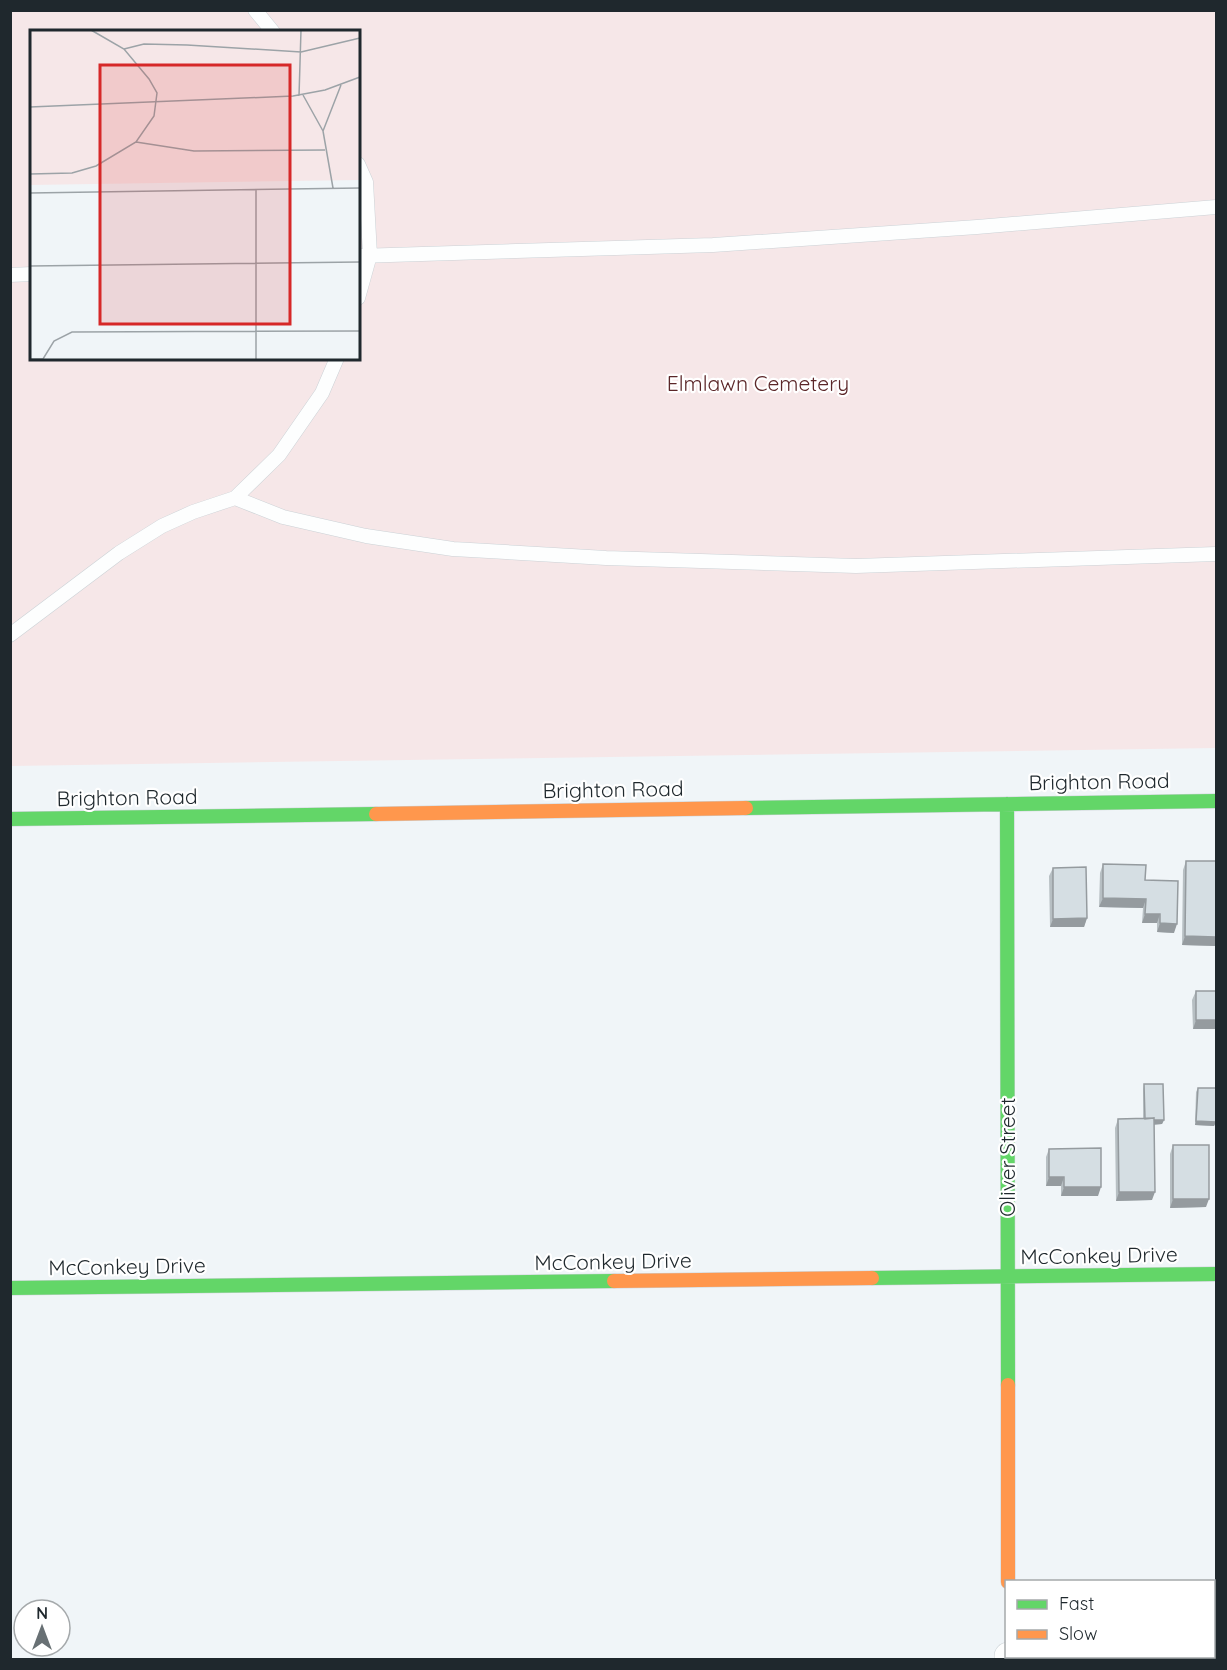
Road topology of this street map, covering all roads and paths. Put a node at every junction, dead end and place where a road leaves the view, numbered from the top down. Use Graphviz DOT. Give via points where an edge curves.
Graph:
graph roads {
  1 [pos="255,10"];
  2 [pos="271,30"];
  3 [pos="360,168"];
  4 [pos="1216,207"];
  5 [pos="364,256"];
  6 [pos="30,274"];
  7 [pos="10,275"];
  8 [pos="360,284"];
  9 [pos="337,360"];
  10 [pos="235,498"];
  11 [pos="1216,554"];
  12 [pos="10,635"];
  13 [pos="1216,801"];
  14 [pos="1006,804"];
  15 [pos="10,819"];
  16 [pos="1216,1274"];
  17 [pos="1007,1277"];
  18 [pos="10,1288"];
  19 [pos="1008,1580"];
  1 -- 2 [label="lane"];
  3 -- 5 [label="lane" via="366,182"];
  4 -- 5 [label="lane" via="713,245"];
  5 -- 8 [label="lane"];
  6 -- 7 [label="lane"];
  9 -- 10 [label="lane" via="322,393 279,455"];
  10 -- 11 [label="lane" via="283,517 366,536 453,549 594,558 856,566"];
  10 -- 12 [label="lane" via="162,526 119,553"];
  13 -- 14 [label="street, Brighton Road"];
  14 -- 15 [label="street, Brighton Road"];
  14 -- 17 [label="street, Oliver Street"];
  16 -- 17 [label="street, McConkey Drive"];
  17 -- 18 [label="street, McConkey Drive"];
  17 -- 19 [label="street, Oliver Street"];
}
